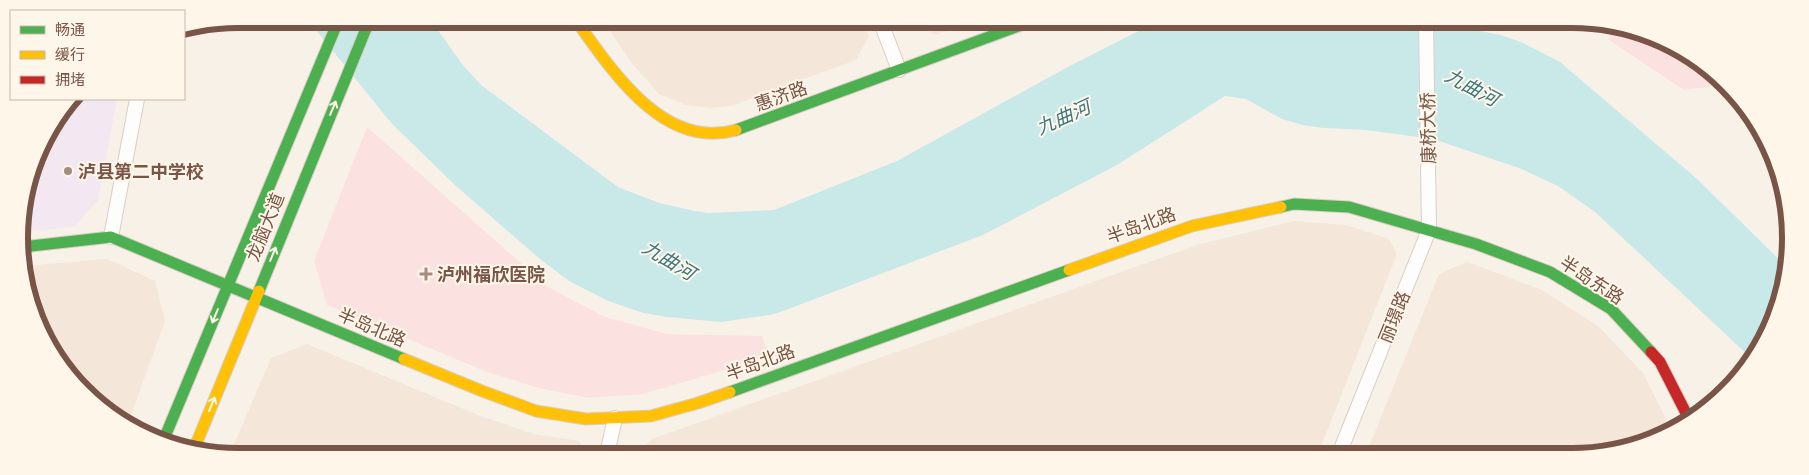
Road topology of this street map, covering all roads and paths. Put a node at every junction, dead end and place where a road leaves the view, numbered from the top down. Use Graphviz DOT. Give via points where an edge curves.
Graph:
graph roads {
  1 [pos="335,28"];
  2 [pos="366,28"];
  3 [pos="581,28"];
  4 [pos="883,28"];
  5 [pos="1013,28"];
  6 [pos="1426,28"];
  7 [pos="899,70"];
  8 [pos="138,100"];
  9 [pos="1429,176"];
  10 [pos="1429,230"];
  11 [pos="111,237"];
  12 [pos="28,246"];
  13 [pos="228,286"];
  14 [pos="256,298"];
  15 [pos="1686,413"];
  16 [pos="615,418"];
  17 [pos="166,435"];
  18 [pos="197,443"];
  19 [pos="609,448"];
  20 [pos="1341,448"];
  1 -- 13 [label="street, 龙脑大道"];
  14 -- 2 [label="street, 龙脑大道, one-way"];
  3 -- 7 [label="street, 惠济路" via="616,76 653,112 693,132 722,134 750,126"];
  4 -- 7 [label="street"];
  5 -- 7 [label="street, 惠济路"];
  6 -- 9 [label="street, 康桥大桥"];
  8 -- 11 [label="street"];
  9 -- 10 [label="street, 丽璟路"];
  10 -- 15 [label="street, 半岛东路" via="1550,272 1611,309 1660,362"];
  10 -- 16 [label="street, 半岛北路" via="1349,207 1294,204 1243,214 1192,226 698,403 650,416"];
  10 -- 20 [label="street, 丽璟路"];
  11 -- 12 [label="street"];
  11 -- 13 [label="street, 半岛北路"];
  13 -- 14 [label="street, 半岛北路"];
  13 -- 17 [label="street, 龙脑大道, one-way"];
  14 -- 16 [label="street, 半岛北路" via="536,411 586,419"];
  18 -- 14 [label="street, 龙脑大道, one-way"];
  16 -- 19 [label="street"];
}
